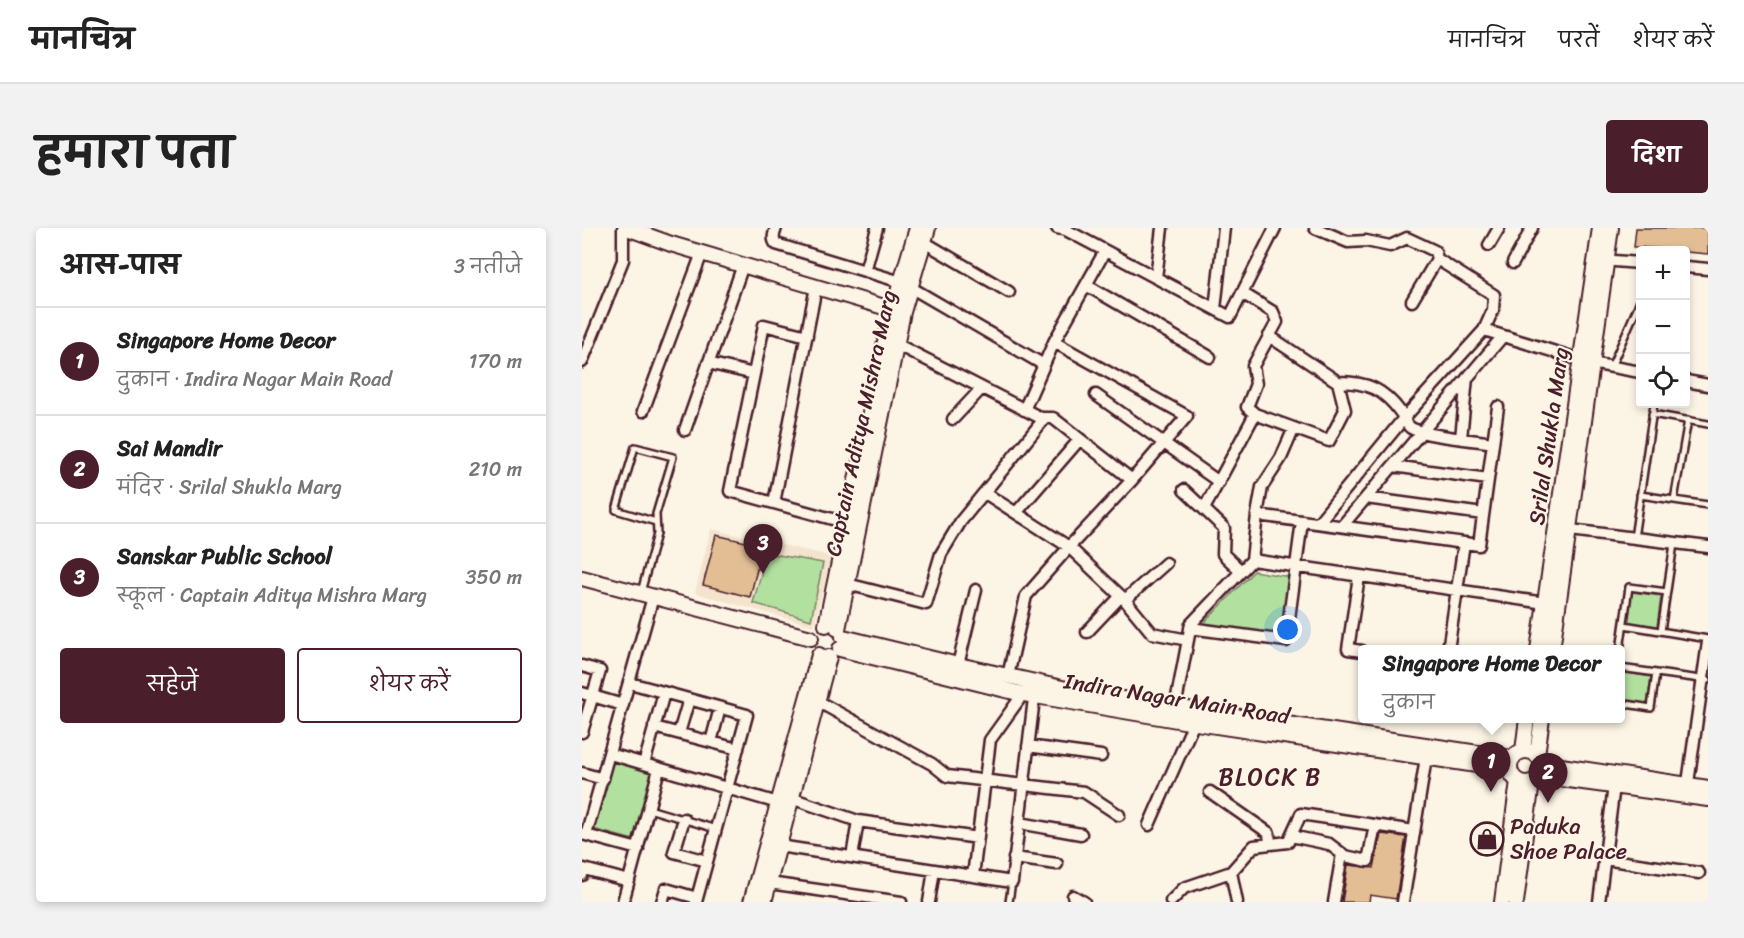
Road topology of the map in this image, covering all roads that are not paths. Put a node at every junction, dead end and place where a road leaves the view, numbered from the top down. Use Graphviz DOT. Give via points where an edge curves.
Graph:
graph roads {
  1 [pos="625,228"];
  2 [pos="776,228"];
  3 [pos="878,228"];
  4 [pos="917,228"];
  5 [pos="928,228"];
  6 [pos="1057,228"];
  7 [pos="1161,228"];
  8 [pos="1224,228"];
  9 [pos="1275,228"];
  10 [pos="1315,228"];
  11 [pos="1499,228"];
  12 [pos="1532,228"];
  13 [pos="1600,228"];
  14 [pos="1611,228"];
  15 [pos="1079,232"];
  16 [pos="924,242"];
  17 [pos="1489,245"];
  18 [pos="1105,251"];
  19 [pos="702,253"];
  20 [pos="1437,259"];
  21 [pos="1601,260"];
  22 [pos="1513,263"];
  23 [pos="1636,263"];
  24 [pos="743,265"];
  25 [pos="1690,267"];
  26 [pos="1708,269"];
  27 [pos="865,271"];
  28 [pos="1156,278"];
  29 [pos="906,284"];
  30 [pos="1086,285"];
  31 [pos="816,286"];
  32 [pos="1009,292"];
  33 [pos="1242,293"];
  34 [pos="1412,301"];
  35 [pos="1215,309"];
  36 [pos="898,311"];
  37 [pos="1636,313"];
  38 [pos="1484,330"];
  39 [pos="807,336"];
  40 [pos="1269,336"];
  41 [pos="1503,336"];
  42 [pos="1054,342"];
  43 [pos="896,344"];
  44 [pos="1210,357"];
  45 [pos="1586,361"];
  46 [pos="582,362"];
  47 [pos="708,363"];
  48 [pos="1044,365"];
  49 [pos="1611,367"];
  50 [pos="1636,371"];
  51 [pos="754,374"];
  52 [pos="1467,378"];
  53 [pos="1338,382"];
  54 [pos="1690,382"];
  55 [pos="1708,385"];
  56 [pos="982,388"];
  57 [pos="1096,394"];
  58 [pos="1498,407"];
  59 [pos="1653,408"];
  60 [pos="1024,410"];
  61 [pos="643,411"];
  62 [pos="1255,414"];
  63 [pos="1652,414"];
  64 [pos="1045,418"];
  65 [pos="1404,418"];
  66 [pos="953,419"];
  67 [pos="1688,420"];
  68 [pos="1708,424"];
  69 [pos="1294,428"];
  70 [pos="685,430"];
  71 [pos="1422,432"];
  72 [pos="1461,438"];
  73 [pos="1080,440"];
  74 [pos="1164,443"];
  75 [pos="1493,443"];
  76 [pos="1393,466"];
  77 [pos="1488,479"];
  78 [pos="1132,480"];
  79 [pos="1219,482"];
  80 [pos="1184,490"];
  81 [pos="985,493"];
  82 [pos="1640,495"];
  83 [pos="1366,498"];
  84 [pos="1674,500"];
  85 [pos="774,503"];
  86 [pos="1708,505"];
  87 [pos="1204,509"];
  88 [pos="1016,513"];
  89 [pos="1483,514"];
  90 [pos="1257,515"];
  91 [pos="1302,521"];
  92 [pos="656,522"];
  93 [pos="847,523"];
  94 [pos="1318,523"];
  95 [pos="1342,526"];
  96 [pos="1562,529"];
  97 [pos="1634,538"];
  98 [pos="1464,543"];
  99 [pos="1674,543"];
  100 [pos="1069,547"];
  101 [pos="1708,548"];
  102 [pos="1252,560"];
  103 [pos="1166,563"];
  104 [pos="1296,567"];
  105 [pos="1241,571"];
  106 [pos="1359,576"];
  107 [pos="582,578"];
  108 [pos="847,584"];
  109 [pos="976,590"];
  110 [pos="1457,590"];
  111 [pos="1667,592"];
  112 [pos="647,595"];
  113 [pos="1123,598"];
  114 [pos="1551,604"];
  115 [pos="1624,625"];
  116 [pos="1661,631"];
  117 [pos="1086,632"];
  118 [pos="1189,634"];
  119 [pos="811,638"];
  120 [pos="1708,640"];
  121 [pos="833,642"];
  122 [pos="1449,645"];
  123 [pos="1539,645"];
  124 [pos="1552,645"];
  125 [pos="1621,645"];
  126 [pos="1358,650"];
  127 [pos="958,665"];
  128 [pos="582,666"];
  129 [pos="1625,669"];
  130 [pos="1656,673"];
  131 [pos="1008,676"];
  132 [pos="1705,680"];
  133 [pos="630,683"];
  134 [pos="1031,691"];
  135 [pos="664,693"];
  136 [pos="587,695"];
  137 [pos="689,699"];
  138 [pos="817,701"];
  139 [pos="1625,704"];
  140 [pos="624,705"];
  141 [pos="720,708"];
  142 [pos="1174,713"];
  143 [pos="1197,716"];
  144 [pos="1527,723"];
  145 [pos="1540,723"];
  146 [pos="583,725"];
  147 [pos="654,727"];
  148 [pos="679,733"];
  149 [pos="711,742"];
  150 [pos="1028,746"];
  151 [pos="738,749"];
  152 [pos="1427,751"];
  153 [pos="610,754"];
  154 [pos="1101,756"];
  155 [pos="644,764"];
  156 [pos="1526,767"];
  157 [pos="659,769"];
  158 [pos="582,773"];
  159 [pos="603,779"];
  160 [pos="985,781"];
  161 [pos="1023,785"];
  162 [pos="1614,786"];
  163 [pos="727,788"];
  164 [pos="1708,788"];
  165 [pos="1687,790"];
  166 [pos="1210,792"];
  167 [pos="1708,800"];
  168 [pos="785,801"];
  169 [pos="648,809"];
  170 [pos="1119,815"];
  171 [pos="684,819"];
  172 [pos="858,822"];
  173 [pos="1019,823"];
  174 [pos="1149,825"];
  175 [pos="1375,825"];
  176 [pos="716,828"];
  177 [pos="1414,831"];
  178 [pos="584,834"];
  179 [pos="1081,834"];
  180 [pos="1291,836"];
  181 [pos="978,838"];
  182 [pos="1270,844"];
  183 [pos="779,846"];
  184 [pos="638,849"];
  185 [pos="1342,854"];
  186 [pos="852,857"];
  187 [pos="1014,858"];
  188 [pos="1604,859"];
  189 [pos="707,861"];
  190 [pos="1057,864"];
  191 [pos="934,870"];
  192 [pos="1231,872"];
  193 [pos="1700,873"];
  194 [pos="582,875"];
  195 [pos="973,876"];
  196 [pos="629,880"];
  197 [pos="1012,882"];
  198 [pos="769,883"];
  199 [pos="1073,896"];
  200 [pos="865,899"];
  201 [pos="696,900"];
  202 [pos="1171,901"];
  203 [pos="623,902"];
  204 [pos="662,902"];
  205 [pos="751,902"];
  206 [pos="764,902"];
  207 [pos="901,902"];
  208 [pos="929,902"];
  209 [pos="1009,902"];
  210 [pos="1084,902"];
  211 [pos="1237,902"];
  212 [pos="1334,902"];
  213 [pos="1403,902"];
  214 [pos="1502,902"];
  215 [pos="1516,902"];
  216 [pos="1599,902"];
  1 -- 19 [label="street"];
  1 -- 46 [label="street" via="623,260"];
  2 -- 27 [label="street" via="776,244"];
  3 -- 27 [label="street"];
  4 -- 29 [label="street, Captain Aditya Mishra Marg"];
  5 -- 16 [label="street, Captain Aditya Mishra Marg"];
  6 -- 15 [label="street"];
  7 -- 28 [label="street"];
  8 -- 35 [label="street"];
  9 -- 33 [label="street"];
  10 -- 20 [label="street" via="1348,242 1390,246 1407,238 1435,251"];
  11 -- 17 [label="street"];
  12 -- 22 [label="street"];
  13 -- 21 [label="street, Srilal Shukla Marg"];
  14 -- 21 [label="street, Srilal Shukla Marg"];
  15 -- 18 [label="street"];
  16 -- 29 [label="street, Captain Aditya Mishra Marg"];
  16 -- 32 [label="street"];
  18 -- 28 [label="street"];
  18 -- 30 [label="street"];
  19 -- 24 [label="street"];
  19 -- 61 [label="street"];
  20 -- 34 [label="street"];
  20 -- 38 [label="street" via="1494,295 1493,310"];
  21 -- 23 [label="street"];
  21 -- 45 [label="street, Srilal Shukla Marg"];
  24 -- 31 [label="street"];
  24 -- 47 [label="street"];
  25 -- 26 [label="street"];
  27 -- 29 [label="street"];
  28 -- 35 [label="street"];
  29 -- 36 [label="street, Captain Aditya Mishra Marg"];
  29 -- 48 [label="street"];
  30 -- 42 [label="street"];
  30 -- 44 [label="street"];
  31 -- 36 [label="street"];
  31 -- 39 [label="street"];
  33 -- 35 [label="street" via="1230,317"];
  33 -- 40 [label="street" via="1273,312 1277,322"];
  36 -- 43 [label="street, Captain Aditya Mishra Marg"];
  36 -- 93 [label="street, Captain Aditya Mishra Marg"];
  37 -- 49 [label="lane"];
  38 -- 41 [label="street"];
  38 -- 65 [label="street"];
  39 -- 51 [label="street" via="764,325"];
  39 -- 85 [label="street"];
  40 -- 53 [label="street"];
  40 -- 62 [label="street" via="1252,366 1256,384 1247,407"];
  41 -- 45 [label="street"];
  41 -- 52 [label="street"];
  42 -- 48 [label="street"];
  42 -- 74 [label="street" via="1187,416"];
  43 -- 56 [label="street"];
  43 -- 108 [label="street, Captain Aditya Mishra Marg"];
  45 -- 49 [label="street"];
  45 -- 96 [label="street, Srilal Shukla Marg"];
  47 -- 51 [label="street"];
  47 -- 70 [label="street"];
  48 -- 60 [label="street"];
  49 -- 50 [label="street"];
  51 -- 85 [label="street" via="730,491"];
  52 -- 71 [label="street"];
  52 -- 72 [label="street"];
  53 -- 65 [label="street" via="1373,386 1389,398"];
  53 -- 69 [label="street" via="1345,410 1329,441"];
  54 -- 55 [label="street"];
  56 -- 60 [label="street"];
  56 -- 66 [label="street"];
  57 -- 74 [label="street"];
  58 -- 75 [label="street"];
  59 -- 63 [label="lane"];
  60 -- 64 [label="street"];
  62 -- 69 [label="street"];
  62 -- 79 [label="street"];
  63 -- 67 [label="lane"];
  63 -- 82 [label="lane"];
  64 -- 73 [label="street" via="1053,418"];
  64 -- 81 [label="street"];
  65 -- 71 [label="street" via="1409,427"];
  65 -- 94 [label="street"];
  67 -- 68 [label="lane"];
  67 -- 84 [label="lane"];
  69 -- 90 [label="street" via="1262,487"];
  71 -- 72 [label="street"];
  71 -- 76 [label="street"];
  72 -- 75 [label="street"];
  73 -- 78 [label="street"];
  73 -- 88 [label="street"];
  74 -- 78 [label="street"];
  74 -- 79 [label="street"];
  75 -- 77 [label="street"];
  76 -- 77 [label="street"];
  76 -- 83 [label="street"];
  77 -- 89 [label="street"];
  78 -- 100 [label="street"];
  79 -- 87 [label="street"];
  80 -- 87 [label="street"];
  81 -- 88 [label="street"];
  81 -- 108 [label="street" via="961,521 941,554 926,604"];
  82 -- 84 [label="lane"];
  82 -- 97 [label="lane"];
  83 -- 89 [label="street"];
  83 -- 95 [label="street"];
  84 -- 86 [label="lane"];
  85 -- 93 [label="street"];
  87 -- 105 [label="street" via="1224,528 1223,554"];
  88 -- 100 [label="street"];
  89 -- 98 [label="street" via="1479,545"];
  90 -- 91 [label="street"];
  90 -- 102 [label="street"];
  91 -- 94 [label="street"];
  91 -- 104 [label="street"];
  92 -- 92 [label="lane" via="672,457 635,447 616,510"];
  92 -- 112 [label="lane"];
  93 -- 121 [label="street, Captain Aditya Mishra Marg"];
  94 -- 95 [label="street"];
  95 -- 98 [label="street"];
  96 -- 97 [label="street"];
  96 -- 114 [label="street, Srilal Shukla Marg"];
  97 -- 99 [label="street"];
  98 -- 110 [label="street"];
  99 -- 101 [label="street"];
  99 -- 111 [label="lane"];
  100 -- 113 [label="street"];
  100 -- 131 [label="street" via="1026,596"];
  102 -- 104 [label="street"];
  102 -- 105 [label="street"];
  103 -- 113 [label="street"];
  104 -- 106 [label="street"];
  104 -- 118 [label="street" via="1286,641"];
  105 -- 118 [label="street" via="1191,624"];
  106 -- 110 [label="street"];
  106 -- 126 [label="street" via="1348,649"];
  107 -- 112 [label="street"];
  108 -- 121 [label="street, Captain Aditya Mishra Marg"];
  109 -- 127 [label="street"];
  110 -- 114 [label="street"];
  110 -- 122 [label="street"];
  111 -- 115 [label="lane" via="1629,586"];
  111 -- 116 [label="lane"];
  112 -- 119 [label="street"];
  112 -- 133 [label="street"];
  113 -- 117 [label="street"];
  113 -- 118 [label="street" via="1152,633"];
  114 -- 123 [label="street, Srilal Shukla Marg"];
  114 -- 124 [label="street, Srilal Shukla Marg"];
  115 -- 116 [label="lane"];
  115 -- 125 [label="lane"];
  116 -- 120 [label="lane"];
  118 -- 142 [label="street"];
  119 -- 121 [label="street" via="812,646"];
  119 -- 121 [label="street" via="818,627"];
  120 -- 132 [label="street"];
  121 -- 127 [label="street, Indira Nagar Main Road"];
  121 -- 134 [label="street, Indira Nagar Main Road"];
  121 -- 138 [label="street, Captain Aditya Mishra Marg"];
  121 -- 168 [label="street, Captain Aditya Mishra Marg"];
  127 -- 131 [label="street, Indira Nagar Main Road"];
  128 -- 136 [label="street" via="600,671"];
  129 -- 130 [label="lane"];
  130 -- 132 [label="lane"];
  130 -- 139 [label="lane" via="1651,708"];
  131 -- 134 [label="street, Indira Nagar Main Road"];
  132 -- 165 [label="street"];
  133 -- 135 [label="street"];
  133 -- 140 [label="street"];
  134 -- 142 [label="street, Indira Nagar Main Road" via="1089,693"];
  134 -- 150 [label="street"];
  134 -- 160 [label="street" via="990,740"];
  135 -- 137 [label="street"];
  135 -- 147 [label="street"];
  136 -- 140 [label="street"];
  136 -- 146 [label="street"];
  137 -- 141 [label="street"];
  137 -- 148 [label="street"];
  138 -- 160 [label="street" via="947,776"];
  138 -- 168 [label="street, Captain Aditya Mishra Marg"];
  140 -- 153 [label="street"];
  141 -- 149 [label="street"];
  141 -- 151 [label="street" via="747,716"];
  142 -- 143 [label="street, Indira Nagar Main Road"];
  143 -- 152 [label="street, Indira Nagar Main Road"];
  143 -- 174 [label="street"];
  144 -- 156 [label="street"];
  145 -- 156 [label="street"];
  147 -- 148 [label="street"];
  147 -- 155 [label="street"];
  148 -- 149 [label="street"];
  149 -- 151 [label="street"];
  150 -- 154 [label="street"];
  150 -- 161 [label="street"];
  151 -- 163 [label="street"];
  152 -- 156 [label="street, Indira Nagar Main Road"];
  152 -- 177 [label="street"];
  153 -- 155 [label="street"];
  153 -- 159 [label="street"];
  155 -- 157 [label="street"];
  156 -- 162 [label="street, Indira Nagar Main Road"];
  156 -- 165 [label="street, Indira Nagar Main Road"];
  156 -- 214 [label="street"];
  156 -- 215 [label="street"];
  157 -- 163 [label="street"];
  157 -- 169 [label="street"];
  158 -- 159 [label="street"];
  159 -- 178 [label="street"];
  160 -- 161 [label="street"];
  160 -- 181 [label="street"];
  161 -- 170 [label="street" via="1084,792"];
  161 -- 173 [label="street"];
  162 -- 165 [label="street, Indira Nagar Main Road"];
  162 -- 188 [label="street"];
  163 -- 168 [label="street"];
  163 -- 176 [label="street"];
  164 -- 165 [label="street, Indira Nagar Main Road"];
  165 -- 167 [label="street, Indira Nagar Main Road"];
  166 -- 182 [label="street" via="1269,832"];
  168 -- 172 [label="street"];
  168 -- 183 [label="street, Captain Aditya Mishra Marg"];
  168 -- 205 [label="street, Captain Aditya Mishra Marg"];
  169 -- 171 [label="lane"];
  169 -- 184 [label="street"];
  171 -- 176 [label="lane"];
  171 -- 189 [label="street" via="674,852"];
  172 -- 181 [label="street"];
  172 -- 186 [label="street"];
  173 -- 179 [label="street"];
  173 -- 187 [label="street"];
  175 -- 177 [label="street"];
  175 -- 180 [label="street" via="1301,814"];
  175 -- 185 [label="street" via="1368,861"];
  176 -- 189 [label="street"];
  177 -- 213 [label="street"];
  178 -- 184 [label="street"];
  180 -- 182 [label="street" via="1288,842"];
  180 -- 185 [label="street" via="1329,844"];
  181 -- 195 [label="street"];
  182 -- 192 [label="street" via="1254,846"];
  183 -- 186 [label="street"];
  183 -- 198 [label="street, Captain Aditya Mishra Marg"];
  184 -- 196 [label="street"];
  185 -- 212 [label="street"];
  186 -- 191 [label="street"];
  187 -- 190 [label="street"];
  187 -- 197 [label="street"];
  188 -- 193 [label="street"];
  188 -- 216 [label="street"];
  189 -- 201 [label="street"];
  191 -- 195 [label="street"];
  191 -- 208 [label="street"];
  192 -- 202 [label="street" via="1184,888"];
  192 -- 211 [label="street"];
  194 -- 196 [label="street" via="584,869"];
  195 -- 197 [label="street"];
  196 -- 203 [label="street"];
  197 -- 209 [label="lane"];
  198 -- 200 [label="street"];
  198 -- 206 [label="street, Captain Aditya Mishra Marg"];
  199 -- 210 [label="street"];
  200 -- 207 [label="street"];
  201 -- 204 [label="street" via="666,889"];
}
